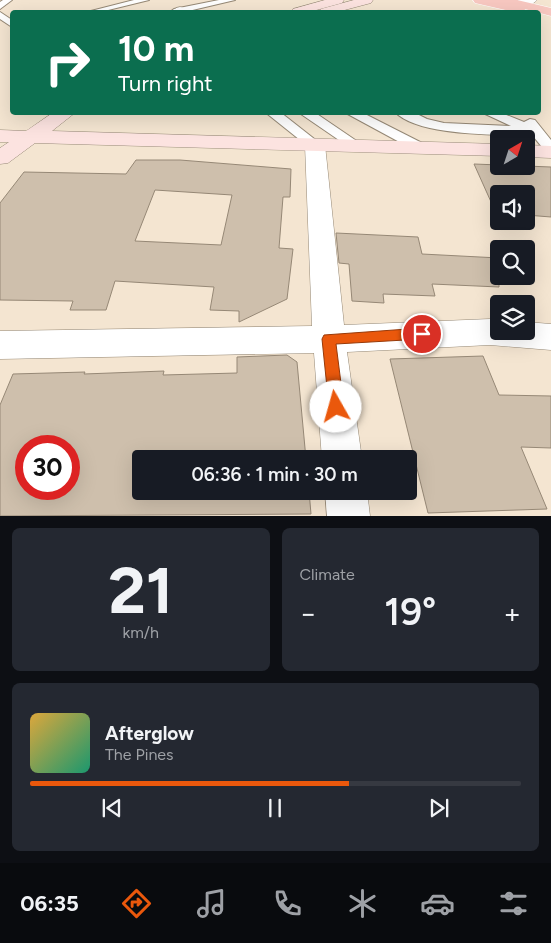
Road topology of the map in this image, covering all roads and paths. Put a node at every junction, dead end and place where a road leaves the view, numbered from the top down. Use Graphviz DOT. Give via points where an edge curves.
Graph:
graph roads {
  1 [pos="4,0"];
  2 [pos="8,0"];
  3 [pos="96,0"];
  4 [pos="145,0"];
  5 [pos="231,0"];
  6 [pos="338,0"];
  7 [pos="367,0"];
  8 [pos="479,0"];
  9 [pos="502,0"];
  10 [pos="0,1"];
  11 [pos="0,6"];
  12 [pos="526,6"];
  13 [pos="111,8"];
  14 [pos="101,10"];
  15 [pos="188,10"];
  16 [pos="303,10"];
  17 [pos="332,10"];
  18 [pos="551,12"];
  19 [pos="0,15"];
  20 [pos="10,29"];
  21 [pos="37,115"];
  22 [pos="63,115"];
  23 [pos="278,115"];
  24 [pos="306,115"];
  25 [pos="356,115"];
  26 [pos="408,115"];
  27 [pos="428,115"];
  28 [pos="495,115"];
  29 [pos="524,115"];
  30 [pos="378,126"];
  31 [pos="444,127"];
  32 [pos="538,132"];
  33 [pos="322,136"];
  34 [pos="1,137"];
  35 [pos="30,137"];
  36 [pos="421,148"];
  37 [pos="468,149"];
  38 [pos="490,150"];
  39 [pos="551,150"];
  40 [pos="535,151"];
  41 [pos="0,158"];
  42 [pos="551,336"];
  43 [pos="329,339"];
  44 [pos="0,345"];
  45 [pos="341,450"];
  46 [pos="347,500"];
  47 [pos="349,516"];
  1 -- 10 [label="lane"];
  2 -- 11 [label="lane"];
  3 -- 13 [label="lane"];
  4 -- 13 [label="lane"];
  5 -- 15 [label="lane"];
  6 -- 16 [label="street"];
  7 -- 17 [label="street"];
  8 -- 12 [label="main road"];
  9 -- 12 [label="main road"];
  12 -- 18 [label="main road"];
  13 -- 14 [label="lane"];
  19 -- 20 [label="lane"];
  21 -- 34 [label="street"];
  22 -- 35 [label="street"];
  23 -- 33 [label="lane"];
  24 -- 33 [label="lane"];
  25 -- 30 [label="lane"];
  26 -- 31 [label="lane"];
  27 -- 31 [label="lane"];
  28 -- 32 [label="lane"];
  29 -- 32 [label="lane"];
  30 -- 36 [label="lane"];
  31 -- 32 [label="lane"];
  31 -- 37 [label="lane"];
  32 -- 39 [label="lane"];
  33 -- 35 [label="street"];
  33 -- 36 [label="street" via="357,146"];
  33 -- 43 [label="street"];
  34 -- 35 [label="street"];
  35 -- 41 [label="street"];
  36 -- 37 [label="street"];
  37 -- 38 [label="street"];
  39 -- 40 [label="street"];
  42 -- 43 [label="street" via="490,332"];
  43 -- 44 [label="street"];
  43 -- 45 [label="street"];
  46 -- 47 [label="street"];
}
